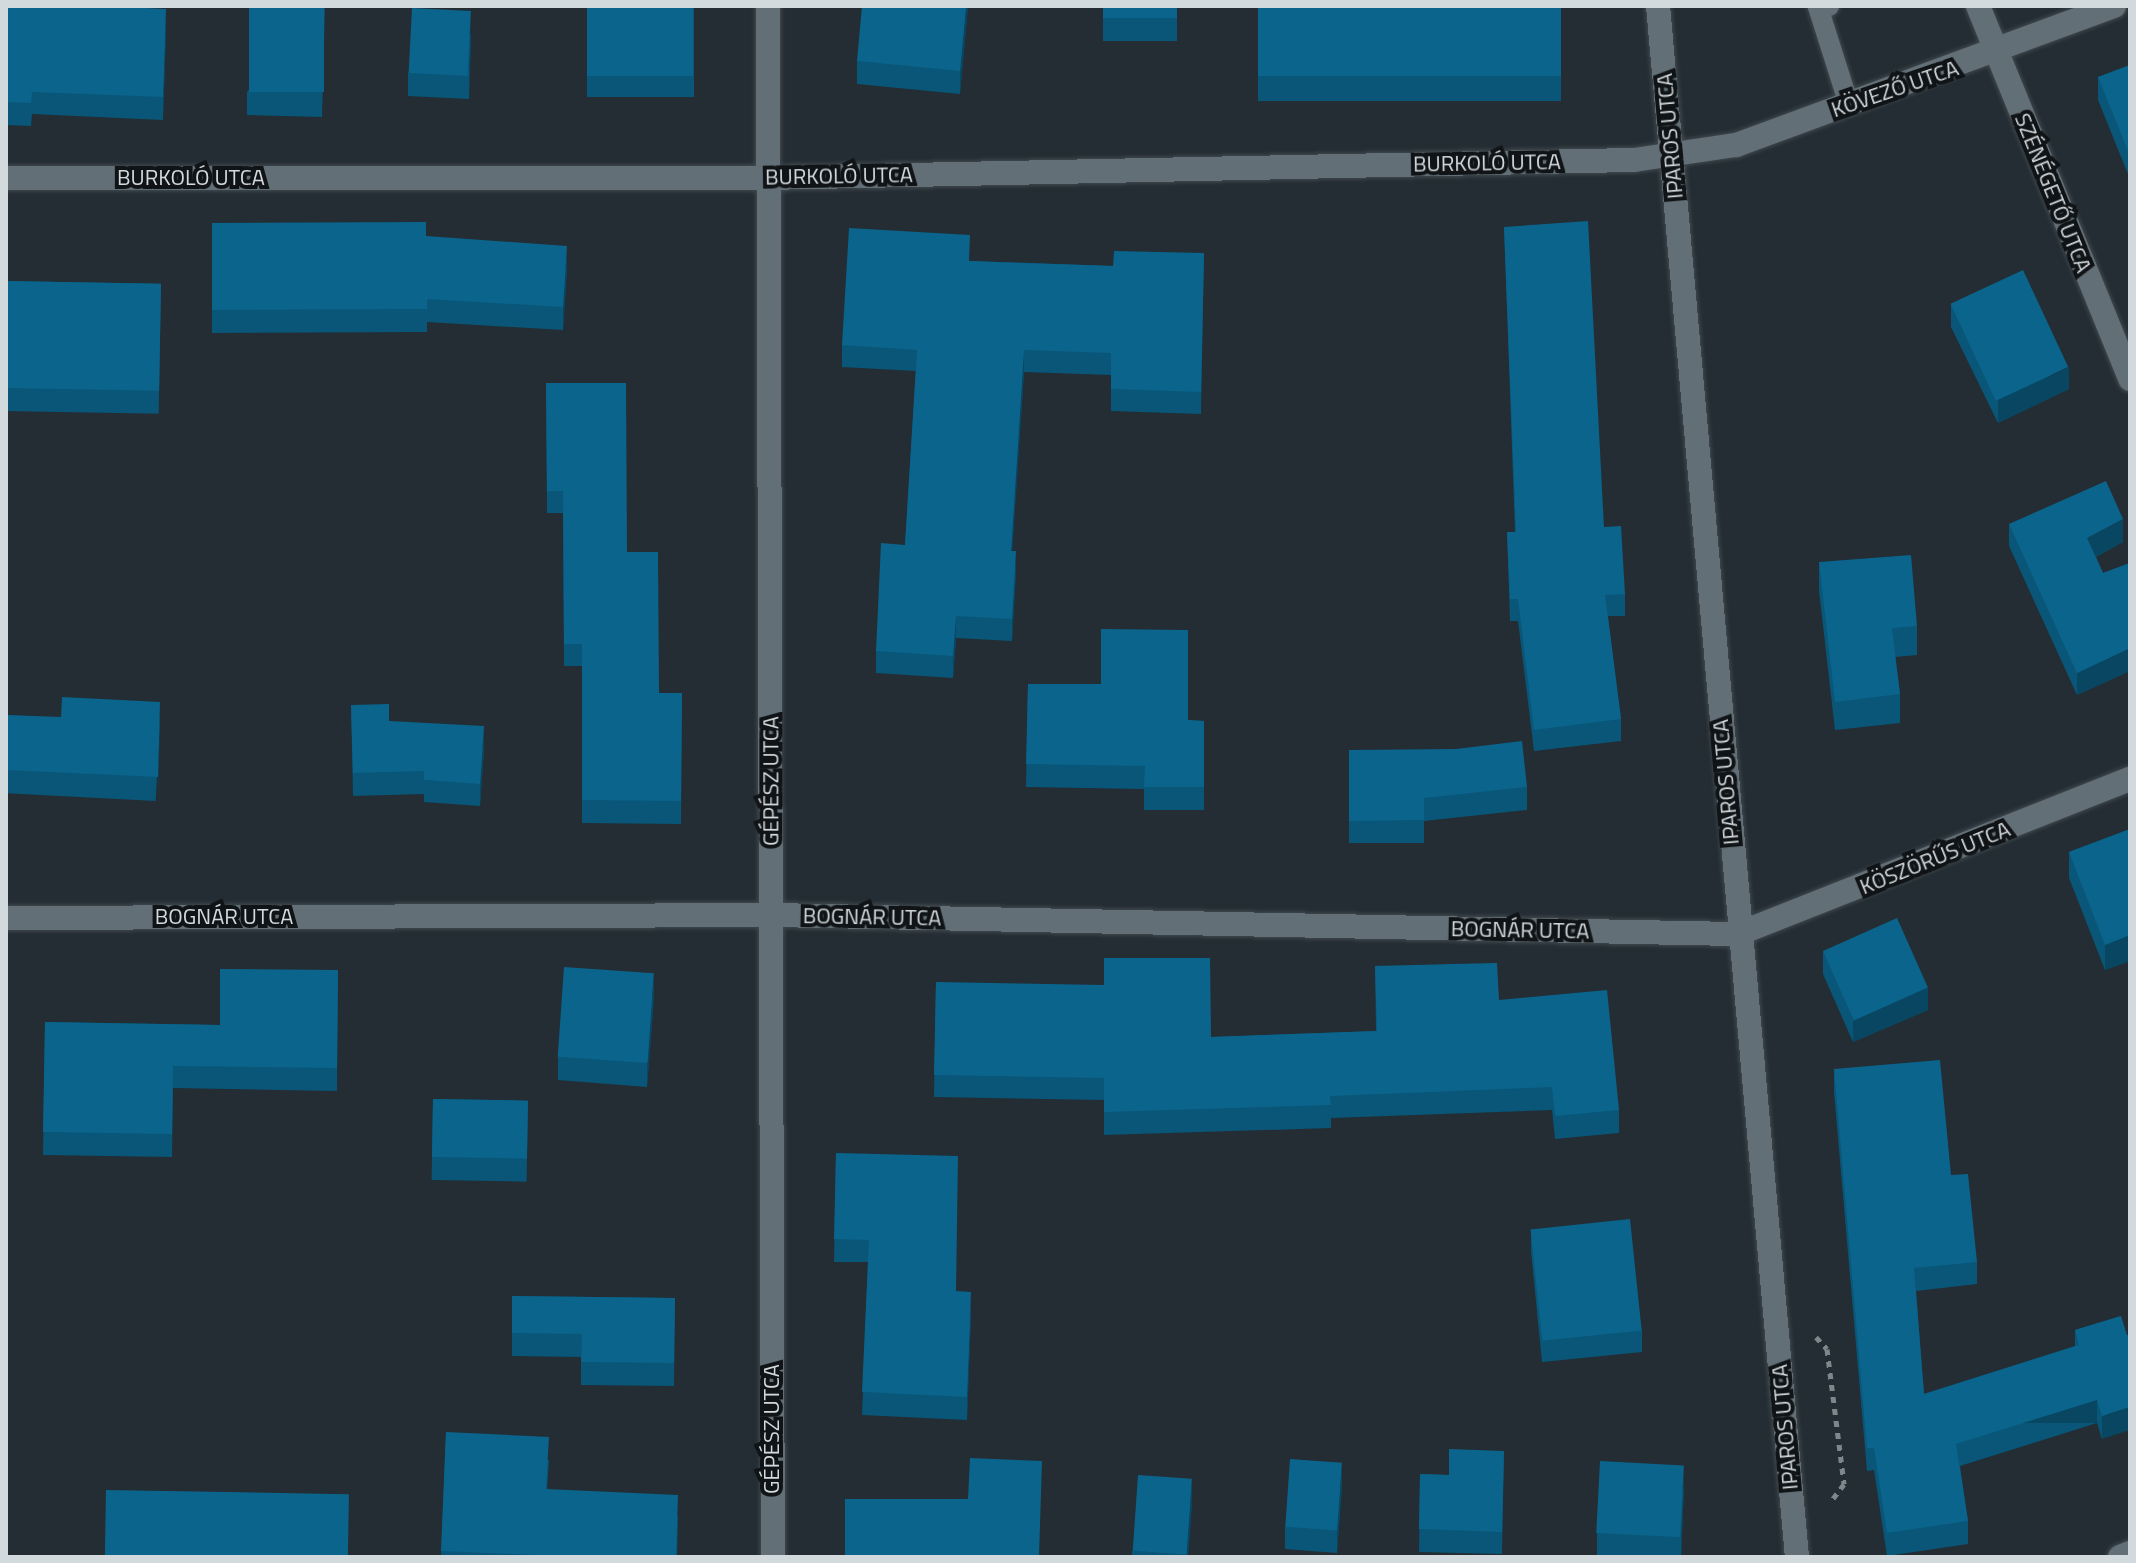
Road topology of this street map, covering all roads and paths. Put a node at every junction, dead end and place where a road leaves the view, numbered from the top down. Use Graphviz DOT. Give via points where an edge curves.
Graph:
graph roads {
  1 [pos="768,6"];
  2 [pos="1658,6"];
  3 [pos="1829,6"];
  4 [pos="1978,6"];
  5 [pos="2114,6"];
  6 [pos="1996,54"];
  7 [pos="1849,105"];
  8 [pos="1672,156"];
  9 [pos="6,178"];
  10 [pos="765,178"];
  11 [pos="2130,379"];
  12 [pos="2130,779"];
  13 [pos="772,915"];
  14 [pos="6,918"];
  15 [pos="1738,934"];
  16 [pos="2130,1553"];
  17 [pos="773,1557"];
  18 [pos="1797,1557"];
  19 [pos="2120,1557"];
  1 -- 10 [label="street, GÉPÉSZ UTCA"];
  2 -- 8 [label="street, IPAROS UTCA"];
  3 -- 7 [label="lane" via="1818,7"];
  4 -- 6 [label="street, SZÉNÉGETŐ UTCA"];
  5 -- 6 [label="street, KÖVEZŐ UTCA"];
  6 -- 7 [label="street, KÖVEZŐ UTCA"];
  6 -- 11 [label="street, SZÉNÉGETŐ UTCA"];
  7 -- 8 [label="street, KÖVEZŐ UTCA" via="1736,145"];
  8 -- 10 [label="street, BURKOLÓ UTCA"];
  8 -- 15 [label="street, IPAROS UTCA"];
  9 -- 10 [label="street, BURKOLÓ UTCA"];
  10 -- 13 [label="street, GÉPÉSZ UTCA"];
  12 -- 15 [label="street, KÖSZÖRŰS UTCA"];
  13 -- 14 [label="street, BOGNÁR UTCA"];
  13 -- 15 [label="street, BOGNÁR UTCA"];
  13 -- 17 [label="street, GÉPÉSZ UTCA"];
  15 -- 18 [label="street, IPAROS UTCA"];
  16 -- 19 [label="street"];
}
